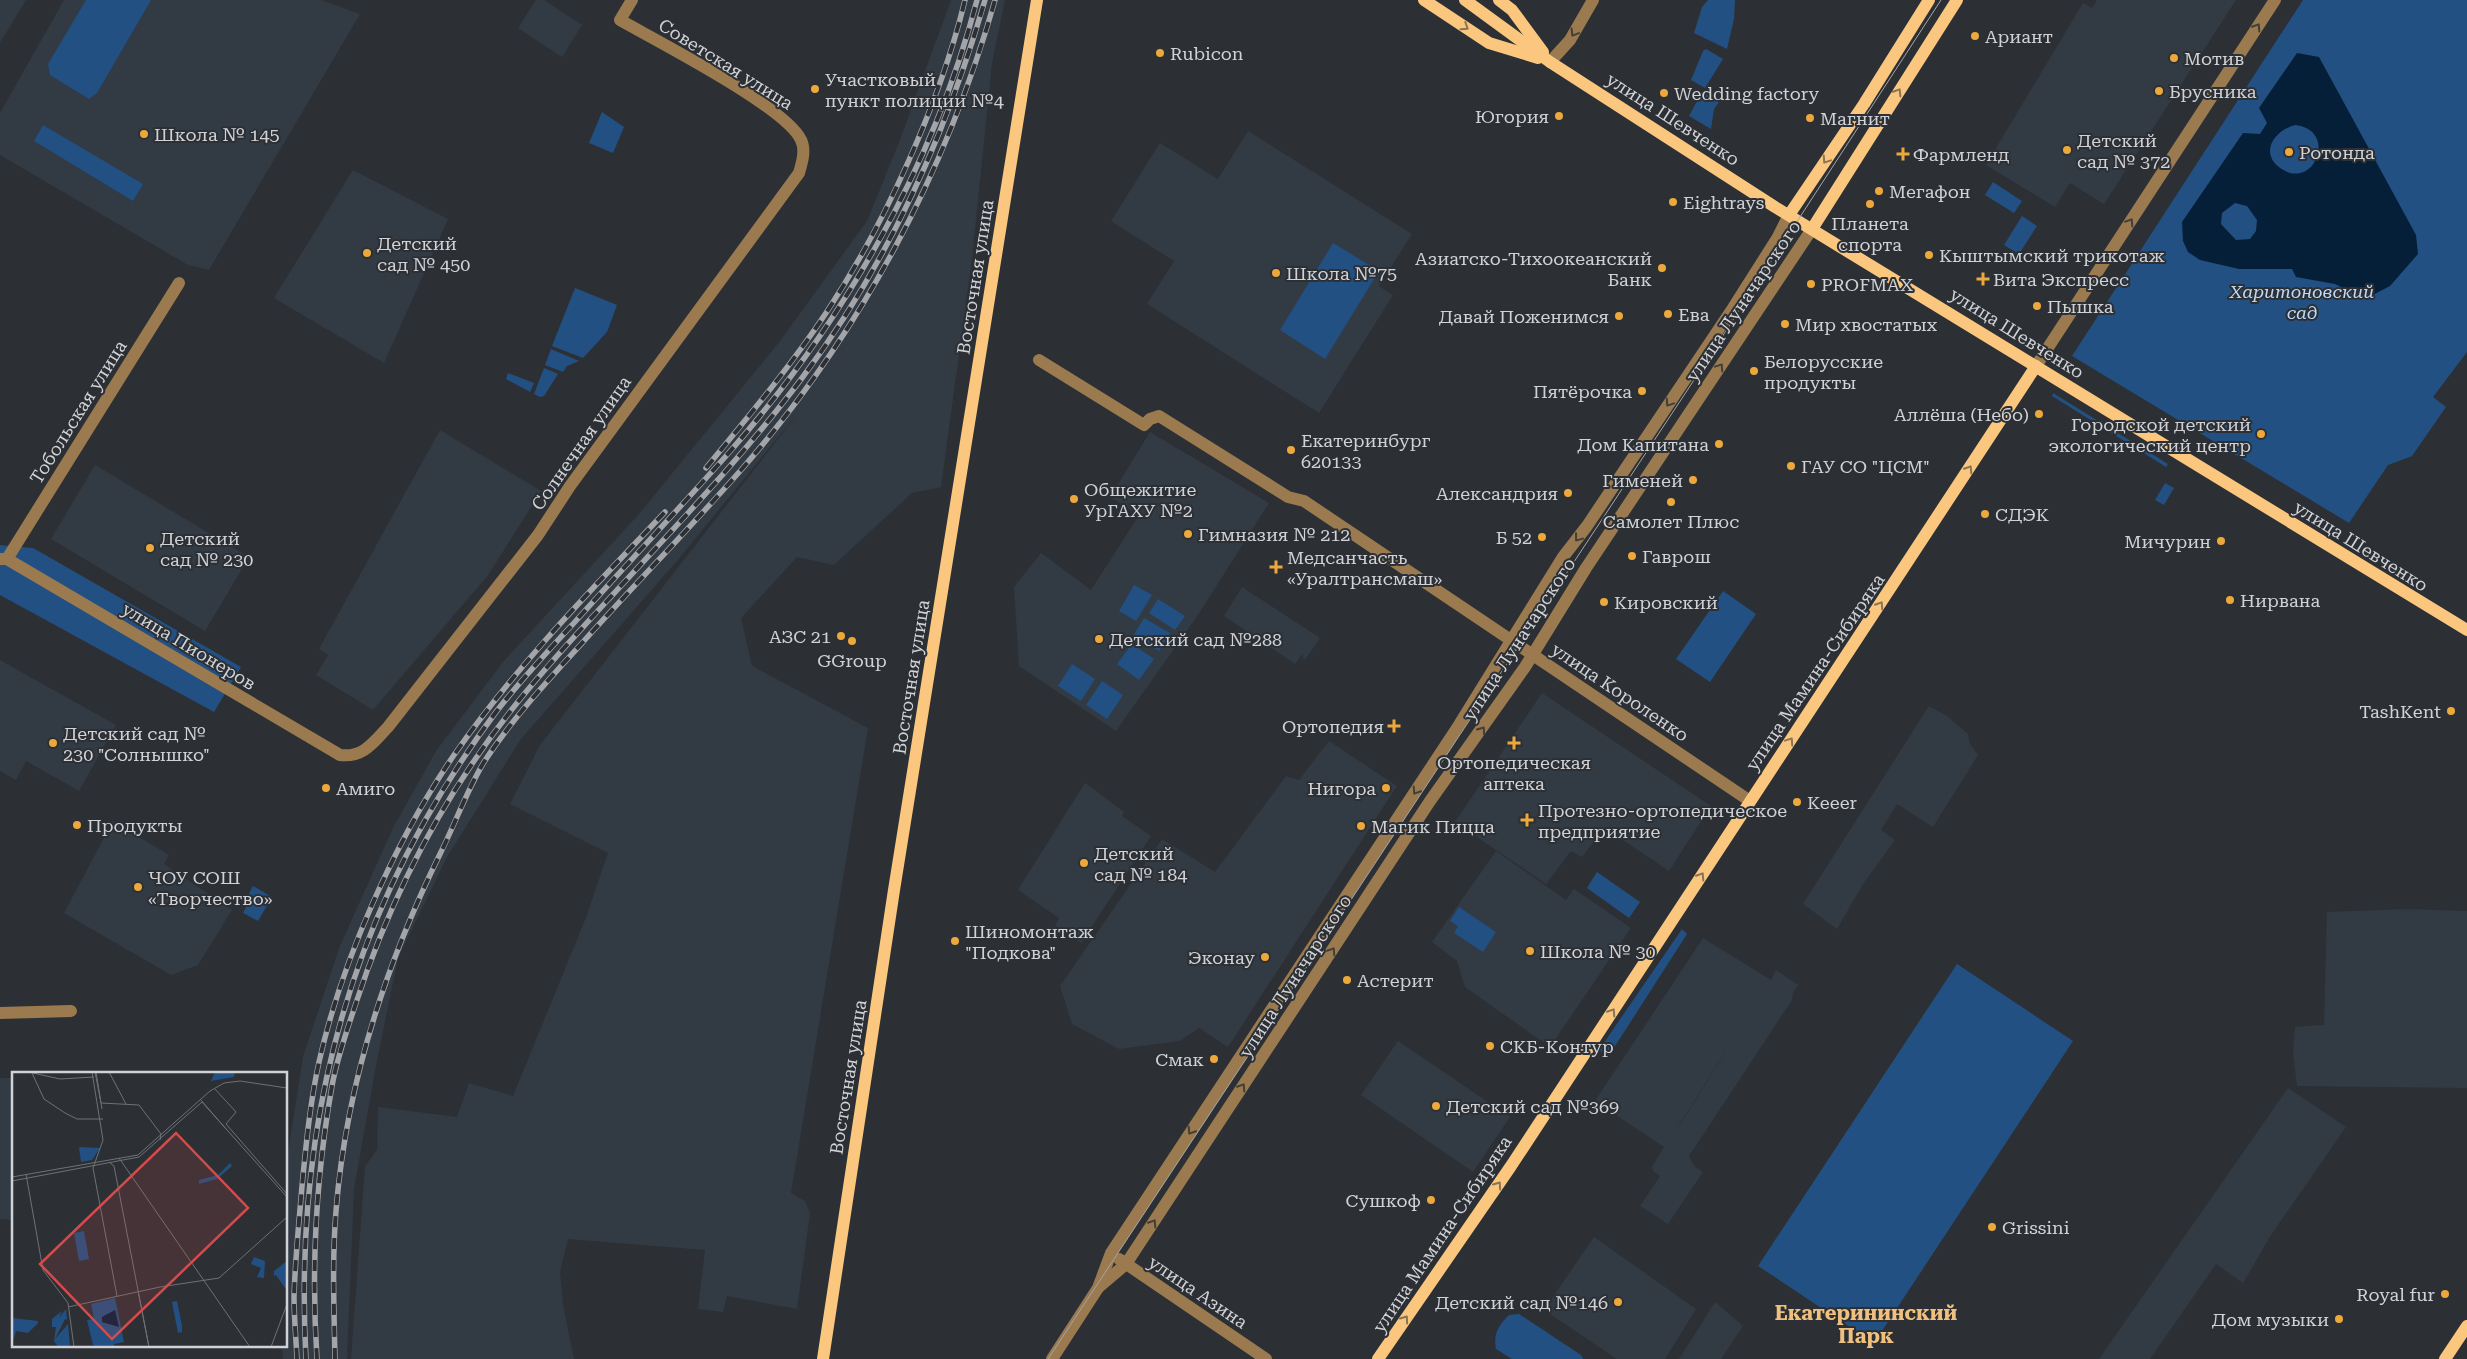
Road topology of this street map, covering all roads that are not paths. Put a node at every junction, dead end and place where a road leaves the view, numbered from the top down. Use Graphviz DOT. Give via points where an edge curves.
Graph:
graph roads {
  1 [pos="632,0"];
  2 [pos="1037,0"];
  3 [pos="1424,0"];
  4 [pos="1499,0"];
  5 [pos="1593,0"];
  6 [pos="1928,0"];
  7 [pos="1958,0"];
  8 [pos="2274,0"];
  9 [pos="1466,1"];
  10 [pos="1550,62"];
  11 [pos="801,140"];
  12 [pos="1789,215"];
  13 [pos="1812,228"];
  14 [pos="179,283"];
  15 [pos="1039,360"];
  16 [pos="2036,366"];
  17 [pos="4,559"];
  18 [pos="2467,630"];
  19 [pos="1512,639"];
  20 [pos="1532,653"];
  21 [pos="363,753"];
  22 [pos="1750,802"];
  23 [pos="71,1011"];
  24 [pos="0,1013"];
  25 [pos="1111,1253"];
  26 [pos="1126,1264"];
  27 [pos="1098,1288"];
  28 [pos="2467,1326"];
  29 [pos="823,1359"];
  30 [pos="1052,1359"];
  31 [pos="1266,1359"];
  32 [pos="1378,1359"];
  33 [pos="2446,1359"];
  1 -- 11 [label="street, Советская улица" via="620,20 764,104 790,125"];
  2 -- 29 [label="main road, Восточная улица" via="894,890"];
  3 -- 10 [label="main road, улица Шевченко, one-way" via="1489,43"];
  4 -- 10 [label="main road, улица Шевченко" via="1512,10"];
  5 -- 10 [label="street, one-way" via="1570,40"];
  6 -- 12 [label="main road, улица Луначарского, one-way" via="1864,104"];
  13 -- 7 [label="main road, улица Луначарского, one-way"];
  16 -- 8 [label="street, улица Мамина-Сибиряка, one-way"];
  9 -- 10 [label="main road, улица Шевченко"];
  10 -- 12 [label="main road, улица Шевченко"];
  11 -- 21 [label="street, Солнечная улица" via="804,157 799,173 570,486 538,535 394,719"];
  12 -- 13 [label="main road, улица Шевченко"];
  12 -- 19 [label="street, улица Луначарского, one-way" via="1733,308"];
  13 -- 16 [label="main road, улица Шевченко"];
  20 -- 13 [label="street, улица Луначарского, one-way"];
  14 -- 17 [label="street, Тобольская улица"];
  15 -- 19 [label="street, улица Короленко" via="1144,425 1159,416 1288,497 1304,501"];
  16 -- 18 [label="main road, улица Шевченко"];
  22 -- 16 [label="main road, улица Мамина-Сибиряка, one-way"];
  17 -- 21 [label="street, улица Пионеров" via="340,755"];
  19 -- 20 [label="street, улица Короленко"];
  19 -- 25 [label="street, улица Луначарского, one-way" via="1460,725"];
  20 -- 22 [label="street, улица Короленко"];
  26 -- 20 [label="street, улица Луначарского, one-way" via="1430,801 1478,736"];
  32 -- 22 [label="main road, улица Мамина-Сибиряка, one-way" via="1511,1166"];
  23 -- 24 [label="street"];
  25 -- 26 [label="street, улица Азина"];
  25 -- 27 [label="street, улица Луначарского"];
  26 -- 27 [label="street, улица Луначарского"];
  26 -- 31 [label="street, улица Азина"];
  27 -- 30 [label="street, улица Луначарского"];
  28 -- 33 [label="main road"];
}
